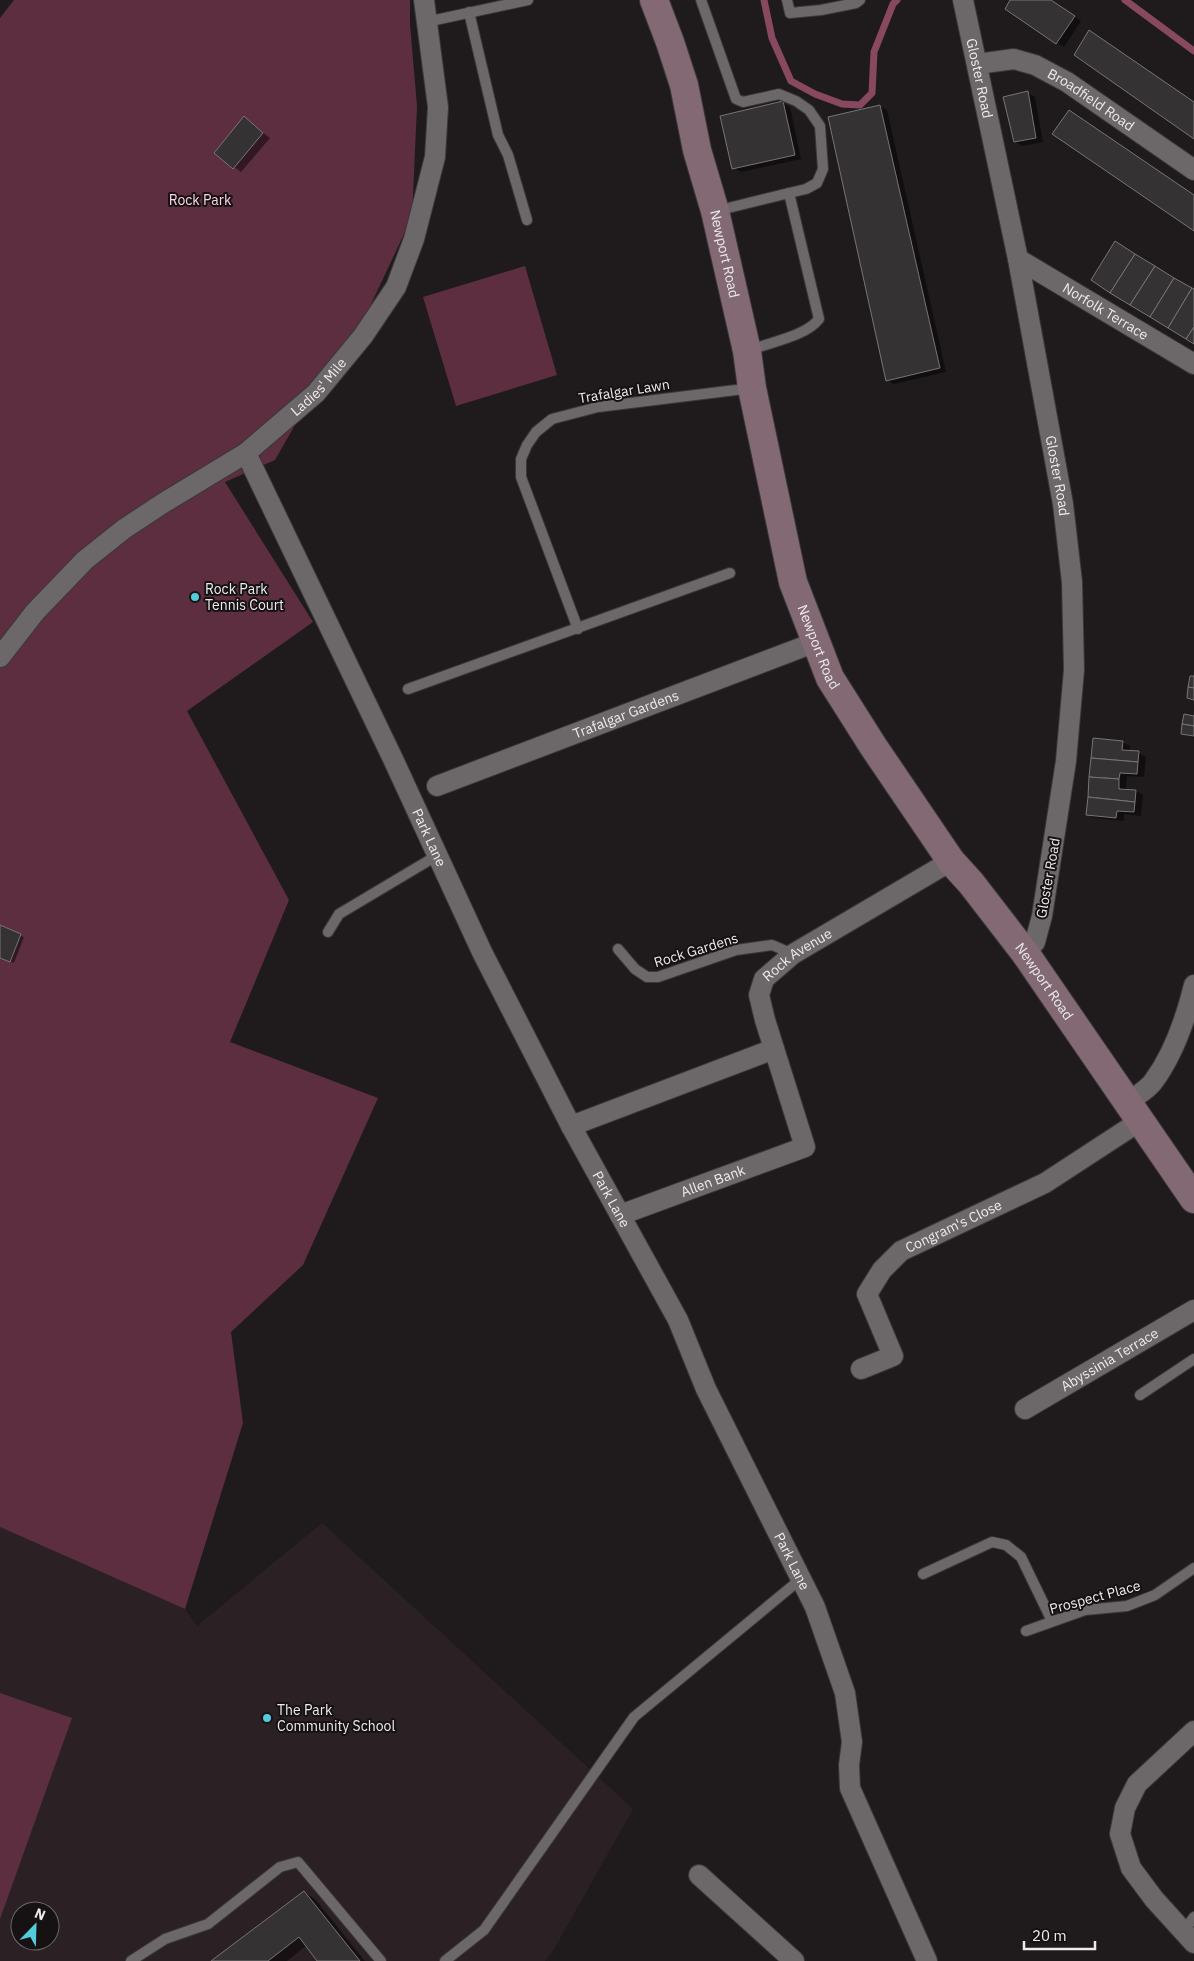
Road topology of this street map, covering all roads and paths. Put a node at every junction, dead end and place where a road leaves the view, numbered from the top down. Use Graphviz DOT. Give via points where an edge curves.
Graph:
graph roads {
  1 [pos="424,0"];
  2 [pos="528,0"];
  3 [pos="654,0"];
  4 [pos="701,0"];
  5 [pos="786,0"];
  6 [pos="860,0"];
  7 [pos="963,0"];
  8 [pos="469,12"];
  9 [pos="426,22"];
  10 [pos="977,64"];
  11 [pos="1194,170"];
  12 [pos="789,193"];
  13 [pos="714,211"];
  14 [pos="527,220"];
  15 [pos="1018,259"];
  16 [pos="747,352"];
  17 [pos="1194,364"];
  18 [pos="752,388"];
  19 [pos="246,453"];
  20 [pos="730,573"];
  21 [pos="578,629"];
  22 [pos="816,642"];
  23 [pos="0,657"];
  24 [pos="408,689"];
  25 [pos="437,786"];
  26 [pos="438,855"];
  27 [pos="951,861"];
  28 [pos="328,932"];
  29 [pos="618,949"];
  30 [pos="1025,953"];
  31 [pos="793,954"];
  32 [pos="1194,985"];
  33 [pos="774,1049"];
  34 [pos="1134,1112"];
  35 [pos="572,1126"];
  36 [pos="805,1147"];
  37 [pos="1194,1199"];
  38 [pos="620,1215"];
  39 [pos="1194,1310"];
  40 [pos="1194,1359"];
  41 [pos="861,1369"];
  42 [pos="1140,1395"];
  43 [pos="1025,1409"];
  44 [pos="1194,1568"];
  45 [pos="923,1574"];
  46 [pos="802,1578"];
  47 [pos="1052,1621"];
  48 [pos="1026,1631"];
  49 [pos="1194,1731"];
  50 [pos="699,1875"];
  51 [pos="1190,1930"];
  52 [pos="131,1961"];
  53 [pos="381,1961"];
  54 [pos="445,1961"];
  55 [pos="794,1961"];
  56 [pos="927,1961"];
  1 -- 9 [label="street, Ladies' Mile"];
  2 -- 8 [label="lane"];
  3 -- 13 [label="street, Newport Road" via="684,86"];
  4 -- 12 [label="lane" via="736,99 743,102 779,94 809,110 820,126 823,169 817,183"];
  5 -- 6 [label="lane" via="790,12 821,10"];
  7 -- 10 [label="street, Gloster Road"];
  8 -- 9 [label="lane"];
  8 -- 14 [label="lane" via="498,135 508,155"];
  9 -- 19 [label="street, Ladies' Mile" via="438,107 435,157 414,239 396,287 363,336 316,393"];
  10 -- 11 [label="street, Broadfield Road" via="1014,59 1035,65 1068,82"];
  10 -- 15 [label="street, Gloster Road"];
  12 -- 13 [label="lane"];
  12 -- 16 [label="lane" via="819,319 814,326"];
  13 -- 16 [label="street, Newport Road"];
  15 -- 17 [label="street, Norfolk Terrace"];
  15 -- 30 [label="street, Gloster Road" via="1063,504 1072,582 1074,643 1066,761 1048,883 1035,942"];
  16 -- 18 [label="street, Newport Road"];
  18 -- 21 [label="lane, Trafalgar Lawn" via="598,407 552,419 536,432 521,459 522,477"];
  18 -- 22 [label="street, Newport Road" via="793,582"];
  19 -- 23 [label="street, Ladies' Mile" via="124,529 85,560 35,612"];
  19 -- 26 [label="street, Park Lane"];
  20 -- 21 [label="lane"];
  21 -- 24 [label="lane"];
  22 -- 25 [label="street, Trafalgar Gardens"];
  22 -- 27 [label="street, Newport Road" via="835,686"];
  26 -- 28 [label="lane" via="339,914"];
  26 -- 35 [label="street, Park Lane" via="482,952"];
  27 -- 30 [label="street, Newport Road"];
  27 -- 31 [label="street, Rock Avenue"];
  29 -- 31 [label="lane, Rock Gardens" via="635,969 647,977 658,977 736,950 772,945"];
  30 -- 34 [label="street, Newport Road"];
  31 -- 33 [label="street, Rock Avenue" via="764,979 759,995"];
  32 -- 34 [label="street" via="1172,1048"];
  33 -- 35 [label="street"];
  33 -- 36 [label="street, Rock Avenue"];
  34 -- 37 [label="street, Newport Road"];
  34 -- 41 [label="street, Congram's Close" via="1045,1184 901,1251 882,1270 867,1294 893,1356"];
  35 -- 38 [label="street, Park Lane"];
  36 -- 38 [label="street, Allen Bank"];
  38 -- 46 [label="street, Park Lane" via="678,1320 706,1389"];
  39 -- 43 [label="street, Abyssinia Terrace"];
  40 -- 42 [label="lane"];
  44 -- 47 [label="lane, Prospect Place" via="1155,1595 1127,1606 1085,1610"];
  45 -- 47 [label="lane" via="992,1542 1006,1545 1021,1556"];
  46 -- 54 [label="lane" via="634,1717 484,1930"];
  46 -- 56 [label="street, Park Lane" via="845,1693 852,1742 850,1788"];
  47 -- 48 [label="lane, Prospect Place"];
  49 -- 51 [label="street" via="1137,1784 1125,1808 1120,1834 1131,1868 1154,1899"];
  50 -- 55 [label="street"];
  52 -- 53 [label="lane" via="165,1939 208,1924 280,1867 298,1862"];
}
